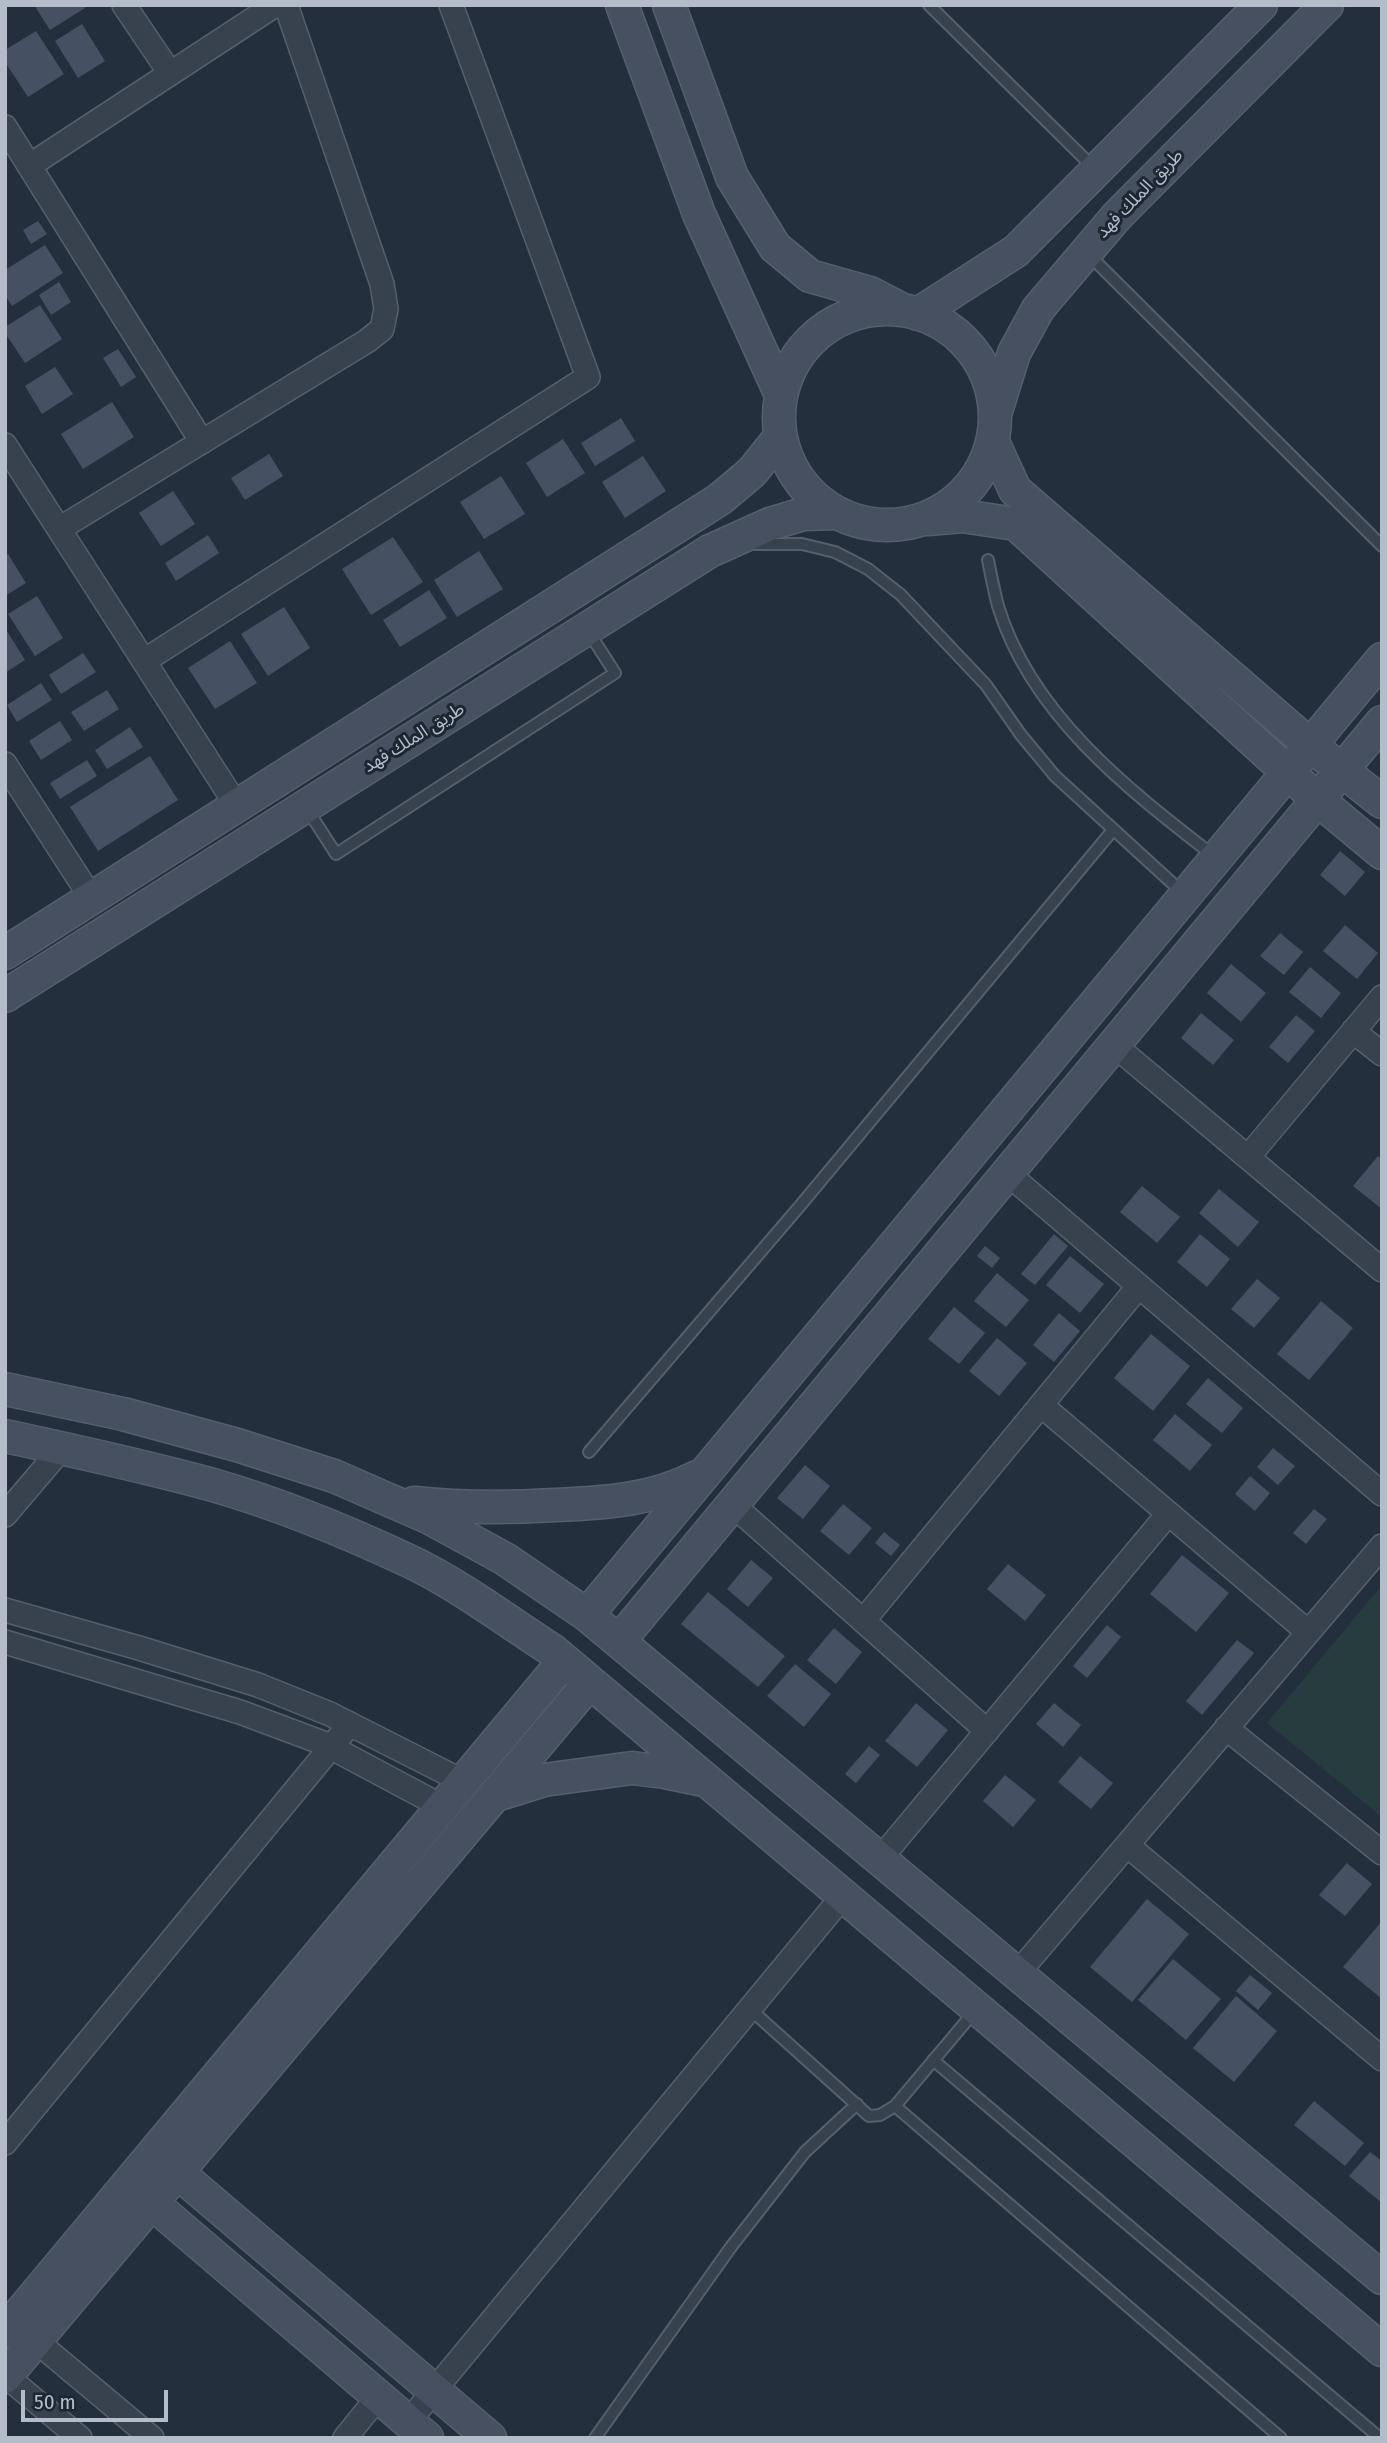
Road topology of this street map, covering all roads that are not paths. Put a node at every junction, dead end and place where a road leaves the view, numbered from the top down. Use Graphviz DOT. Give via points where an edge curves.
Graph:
graph roads {
  1 [pos="124,5"];
  2 [pos="275,5"];
  3 [pos="286,5"];
  4 [pos="451,5"];
  5 [pos="622,5"];
  6 [pos="669,5"];
  7 [pos="929,5"];
  8 [pos="1261,5"];
  9 [pos="1326,5"];
  10 [pos="170,73"];
  11 [pos="5,127"];
  12 [pos="30,166"];
  13 [pos="1096,170"];
  14 [pos="1086,252"];
  15 [pos="911,312"];
  16 [pos="781,395"];
  17 [pos="994,427"];
  18 [pos="780,437"];
  19 [pos="202,442"];
  20 [pos="5,445"];
  21 [pos="836,513"];
  22 [pos="920,520"];
  23 [pos="59,529"];
  24 [pos="673,529"];
  25 [pos="1382,546"];
  26 [pos="703,556"];
  27 [pos="988,560"];
  28 [pos="587,629"];
  29 [pos="1382,659"];
  30 [pos="144,661"];
  31 [pos="1382,722"];
  32 [pos="1310,745"];
  33 [pos="5,764"];
  34 [pos="1342,769"];
  35 [pos="1288,772"];
  36 [pos="1317,799"];
  37 [pos="1382,802"];
  38 [pos="237,806"];
  39 [pos="305,807"];
  40 [pos="1113,831"];
  41 [pos="1382,853"];
  42 [pos="1217,858"];
  43 [pos="1185,895"];
  44 [pos="92,899"];
  45 [pos="5,953"];
  46 [pos="5,996"];
  47 [pos="1382,997"];
  48 [pos="1353,1031"];
  49 [pos="1114,1045"];
  50 [pos="1382,1054"];
  51 [pos="1248,1157"];
  52 [pos="1007,1173"];
  53 [pos="1382,1270"];
  54 [pos="1139,1286"];
  55 [pos="5,1389"];
  56 [pos="1041,1405"];
  57 [pos="5,1436"];
  58 [pos="62,1448"];
  59 [pos="589,1452"];
  60 [pos="705,1473"];
  61 [pos="1382,1494"];
  62 [pos="389,1500"];
  63 [pos="733,1505"];
  64 [pos="1168,1514"];
  65 [pos="5,1515"];
  66 [pos="1382,1546"];
  67 [pos="5,1609"];
  68 [pos="587,1615"];
  69 [pos="863,1621"];
  70 [pos="1308,1632"];
  71 [pos="619,1641"];
  72 [pos="5,1642"];
  73 [pos="564,1661"];
  74 [pos="590,1682"];
  75 [pos="350,1724"];
  76 [pos="1226,1728"];
  77 [pos="987,1731"];
  78 [pos="331,1747"];
  79 [pos="708,1781"];
  80 [pos="464,1782"];
  81 [pos="496,1795"];
  82 [pos="443,1807"];
  83 [pos="1126,1845"];
  84 [pos="1382,1853"];
  85 [pos="880,1859"];
  86 [pos="843,1896"];
  87 [pos="1017,1974"];
  88 [pos="976,2008"];
  89 [pos="750,2009"];
  90 [pos="1382,2059"];
  91 [pos="933,2060"];
  92 [pos="857,2104"];
  93 [pos="895,2106"];
  94 [pos="5,2143"];
  95 [pos="166,2162"];
  96 [pos="140,2193"];
  97 [pos="1382,2278"];
  98 [pos="5,2331"];
  99 [pos="36,2341"];
  100 [pos="1382,2350"];
  101 [pos="5,2376"];
  102 [pos="434,2390"];
  103 [pos="379,2396"];
  104 [pos="418,2430"];
  105 [pos="80,2438"];
  106 [pos="152,2438"];
  107 [pos="345,2438"];
  108 [pos="490,2438"];
  109 [pos="595,2438"];
  110 [pos="1280,2438"];
  111 [pos="1380,2438"];
  1 -- 10 [label="street"];
  2 -- 10 [label="street"];
  3 -- 19 [label="street" via="382,284 383,329"];
  4 -- 30 [label="street" via="588,377"];
  5 -- 16 [label="street" via="699,214"];
  6 -- 15 [label="street" via="732,177 775,247 810,276 870,293"];
  7 -- 13 [label="lane"];
  8 -- 13 [label="street"];
  9 -- 14 [label="street, طريق الملك فهد"];
  10 -- 12 [label="street"];
  11 -- 12 [label="street"];
  12 -- 19 [label="street"];
  13 -- 15 [label="street" via="1016,251"];
  14 -- 17 [label="street, طريق الملك فهد" via="1038,309 1014,353"];
  14 -- 25 [label="lane"];
  15 -- 16 [label="street" via="876,310 825,328 790,369"];
  15 -- 17 [label="street" via="943,324 964,340 980,362 991,386"];
  16 -- 18 [label="street"];
  17 -- 22 [label="street" via="983,468 967,491 945,509"];
  17 -- 32 [label="street" via="1016,490"];
  18 -- 21 [label="street" via="800,481"];
  18 -- 24 [label="street, طريق الملك فهد" via="752,472"];
  19 -- 23 [label="street"];
  20 -- 23 [label="street"];
  21 -- 22 [label="street" via="865,523"];
  21 -- 26 [label="street, طريق الملك فهد" via="803,514 770,524"];
  22 -- 35 [label="street" via="962,516 1016,524"];
  23 -- 30 [label="street"];
  24 -- 26 [label="street"];
  24 -- 38 [label="street, طريق الملك فهد"];
  26 -- 28 [label="street, طريق الملك فهد"];
  26 -- 40 [label="lane" via="764,543 802,544 835,552 868,569 901,595 986,685 1055,776"];
  27 -- 42 [label="lane" via="999,608 1024,665 1049,704 1085,746 1148,805"];
  28 -- 39 [label="street, طريق الملك فهد"];
  28 -- 39 [label="lane" via="615,673 336,854"];
  29 -- 32 [label="street"];
  30 -- 38 [label="street"];
  31 -- 34 [label="street"];
  32 -- 34 [label="street"];
  32 -- 35 [label="street"];
  33 -- 44 [label="street"];
  34 -- 36 [label="street"];
  34 -- 37 [label="street"];
  35 -- 36 [label="street"];
  35 -- 42 [label="street"];
  36 -- 41 [label="street"];
  36 -- 49 [label="street"];
  38 -- 44 [label="street, طريق الملك فهد"];
  39 -- 46 [label="street, طريق الملك فهد"];
  40 -- 43 [label="lane"];
  40 -- 59 [label="lane"];
  42 -- 43 [label="street"];
  43 -- 60 [label="street"];
  44 -- 45 [label="street, طريق الملك فهد"];
  47 -- 48 [label="street"];
  48 -- 50 [label="street"];
  48 -- 51 [label="street"];
  49 -- 51 [label="street"];
  49 -- 52 [label="street"];
  51 -- 53 [label="street"];
  52 -- 54 [label="street"];
  52 -- 63 [label="street"];
  54 -- 56 [label="street"];
  54 -- 61 [label="street"];
  55 -- 62 [label="street" via="237,1444 334,1476"];
  56 -- 64 [label="street"];
  56 -- 69 [label="street"];
  57 -- 58 [label="street"];
  58 -- 65 [label="street"];
  58 -- 73 [label="street" via="215,1486 314,1520 410,1561"];
  60 -- 62 [label="street" via="676,1488 595,1503 461,1508"];
  60 -- 68 [label="street"];
  62 -- 68 [label="street" via="505,1559"];
  63 -- 69 [label="street"];
  63 -- 71 [label="street"];
  64 -- 70 [label="street"];
  64 -- 77 [label="street"];
  66 -- 70 [label="street"];
  67 -- 75 [label="street" via="258,1685"];
  68 -- 71 [label="street"];
  69 -- 77 [label="street"];
  70 -- 76 [label="street"];
  71 -- 85 [label="street"];
  72 -- 78 [label="street" via="240,1712"];
  73 -- 74 [label="street"];
  73 -- 80 [label="street"];
  74 -- 79 [label="street"];
  74 -- 81 [label="street"];
  75 -- 78 [label="street"];
  75 -- 80 [label="street"];
  76 -- 83 [label="street"];
  76 -- 84 [label="street"];
  77 -- 85 [label="street"];
  78 -- 82 [label="street"];
  78 -- 94 [label="street"];
  79 -- 81 [label="street" via="632,1768 544,1780"];
  79 -- 86 [label="street"];
  80 -- 82 [label="street"];
  81 -- 95 [label="street"];
  82 -- 95 [label="street"];
  83 -- 87 [label="street"];
  83 -- 90 [label="street"];
  85 -- 87 [label="street"];
  86 -- 88 [label="street"];
  86 -- 89 [label="street"];
  87 -- 97 [label="street"];
  88 -- 91 [label="lane"];
  88 -- 100 [label="street"];
  89 -- 92 [label="lane"];
  89 -- 102 [label="street"];
  91 -- 93 [label="lane"];
  91 -- 111 [label="lane"];
  92 -- 93 [label="lane" via="869,2116"];
  92 -- 109 [label="lane" via="804,2152"];
  93 -- 110 [label="lane"];
  95 -- 96 [label="street"];
  95 -- 102 [label="street"];
  96 -- 98 [label="street"];
  96 -- 99 [label="street"];
  96 -- 103 [label="street"];
  99 -- 101 [label="street"];
  99 -- 106 [label="street"];
  101 -- 105 [label="street"];
  102 -- 104 [label="street"];
  102 -- 108 [label="street"];
  103 -- 104 [label="street"];
  103 -- 107 [label="street"];
}
